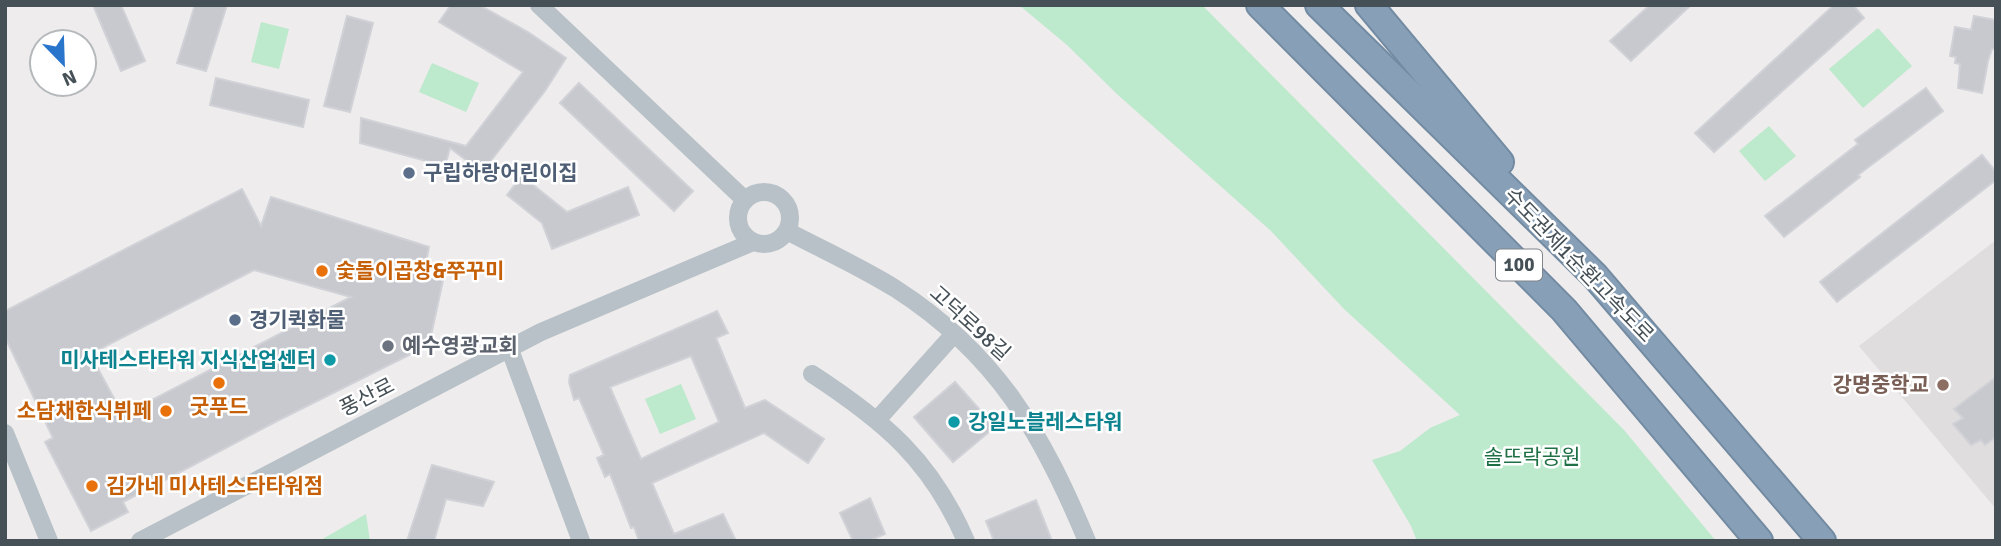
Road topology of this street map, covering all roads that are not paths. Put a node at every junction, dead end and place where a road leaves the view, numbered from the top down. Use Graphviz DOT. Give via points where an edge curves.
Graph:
graph roads {
  1 [pos="539,5"];
  2 [pos="1260,5"];
  3 [pos="1319,5"];
  4 [pos="1369,5"];
  5 [pos="745,200"];
  6 [pos="787,230"];
  7 [pos="753,242"];
  8 [pos="1595,276"];
  9 [pos="954,334"];
  10 [pos="510,350"];
  11 [pos="812,374"];
  12 [pos="877,420"];
  13 [pos="5,433"];
  14 [pos="49,541"];
  15 [pos="141,541"];
  16 [pos="581,541"];
  17 [pos="966,541"];
  18 [pos="1087,541"];
  19 [pos="1759,541"];
  20 [pos="1822,541"];
  1 -- 5 [label="street"];
  2 -- 19 [label="highway, 수도권제1순환고속도로 / 100" via="1564,310"];
  3 -- 8 [label="highway, 수도권제1순환고속도로 / 100"];
  4 -- 8 [label="highway"];
  5 -- 6 [label="street" via="766,192 781,198 789,212"];
  5 -- 7 [label="street" via="738,223"];
  6 -- 7 [label="street" via="769,244"];
  6 -- 9 [label="street, 고덕로98길" via="894,288"];
  7 -- 10 [label="street, 풍산로" via="541,332"];
  8 -- 20 [label="highway, 수도권제1순환고속도로 / 100"];
  9 -- 12 [label="street"];
  9 -- 18 [label="street, 고덕로98길" via="994,373 1029,423 1049,455"];
  10 -- 15 [label="street, 풍산로"];
  10 -- 16 [label="street"];
  11 -- 12 [label="street"];
  12 -- 17 [label="street" via="930,474"];
  13 -- 14 [label="street"];
}
